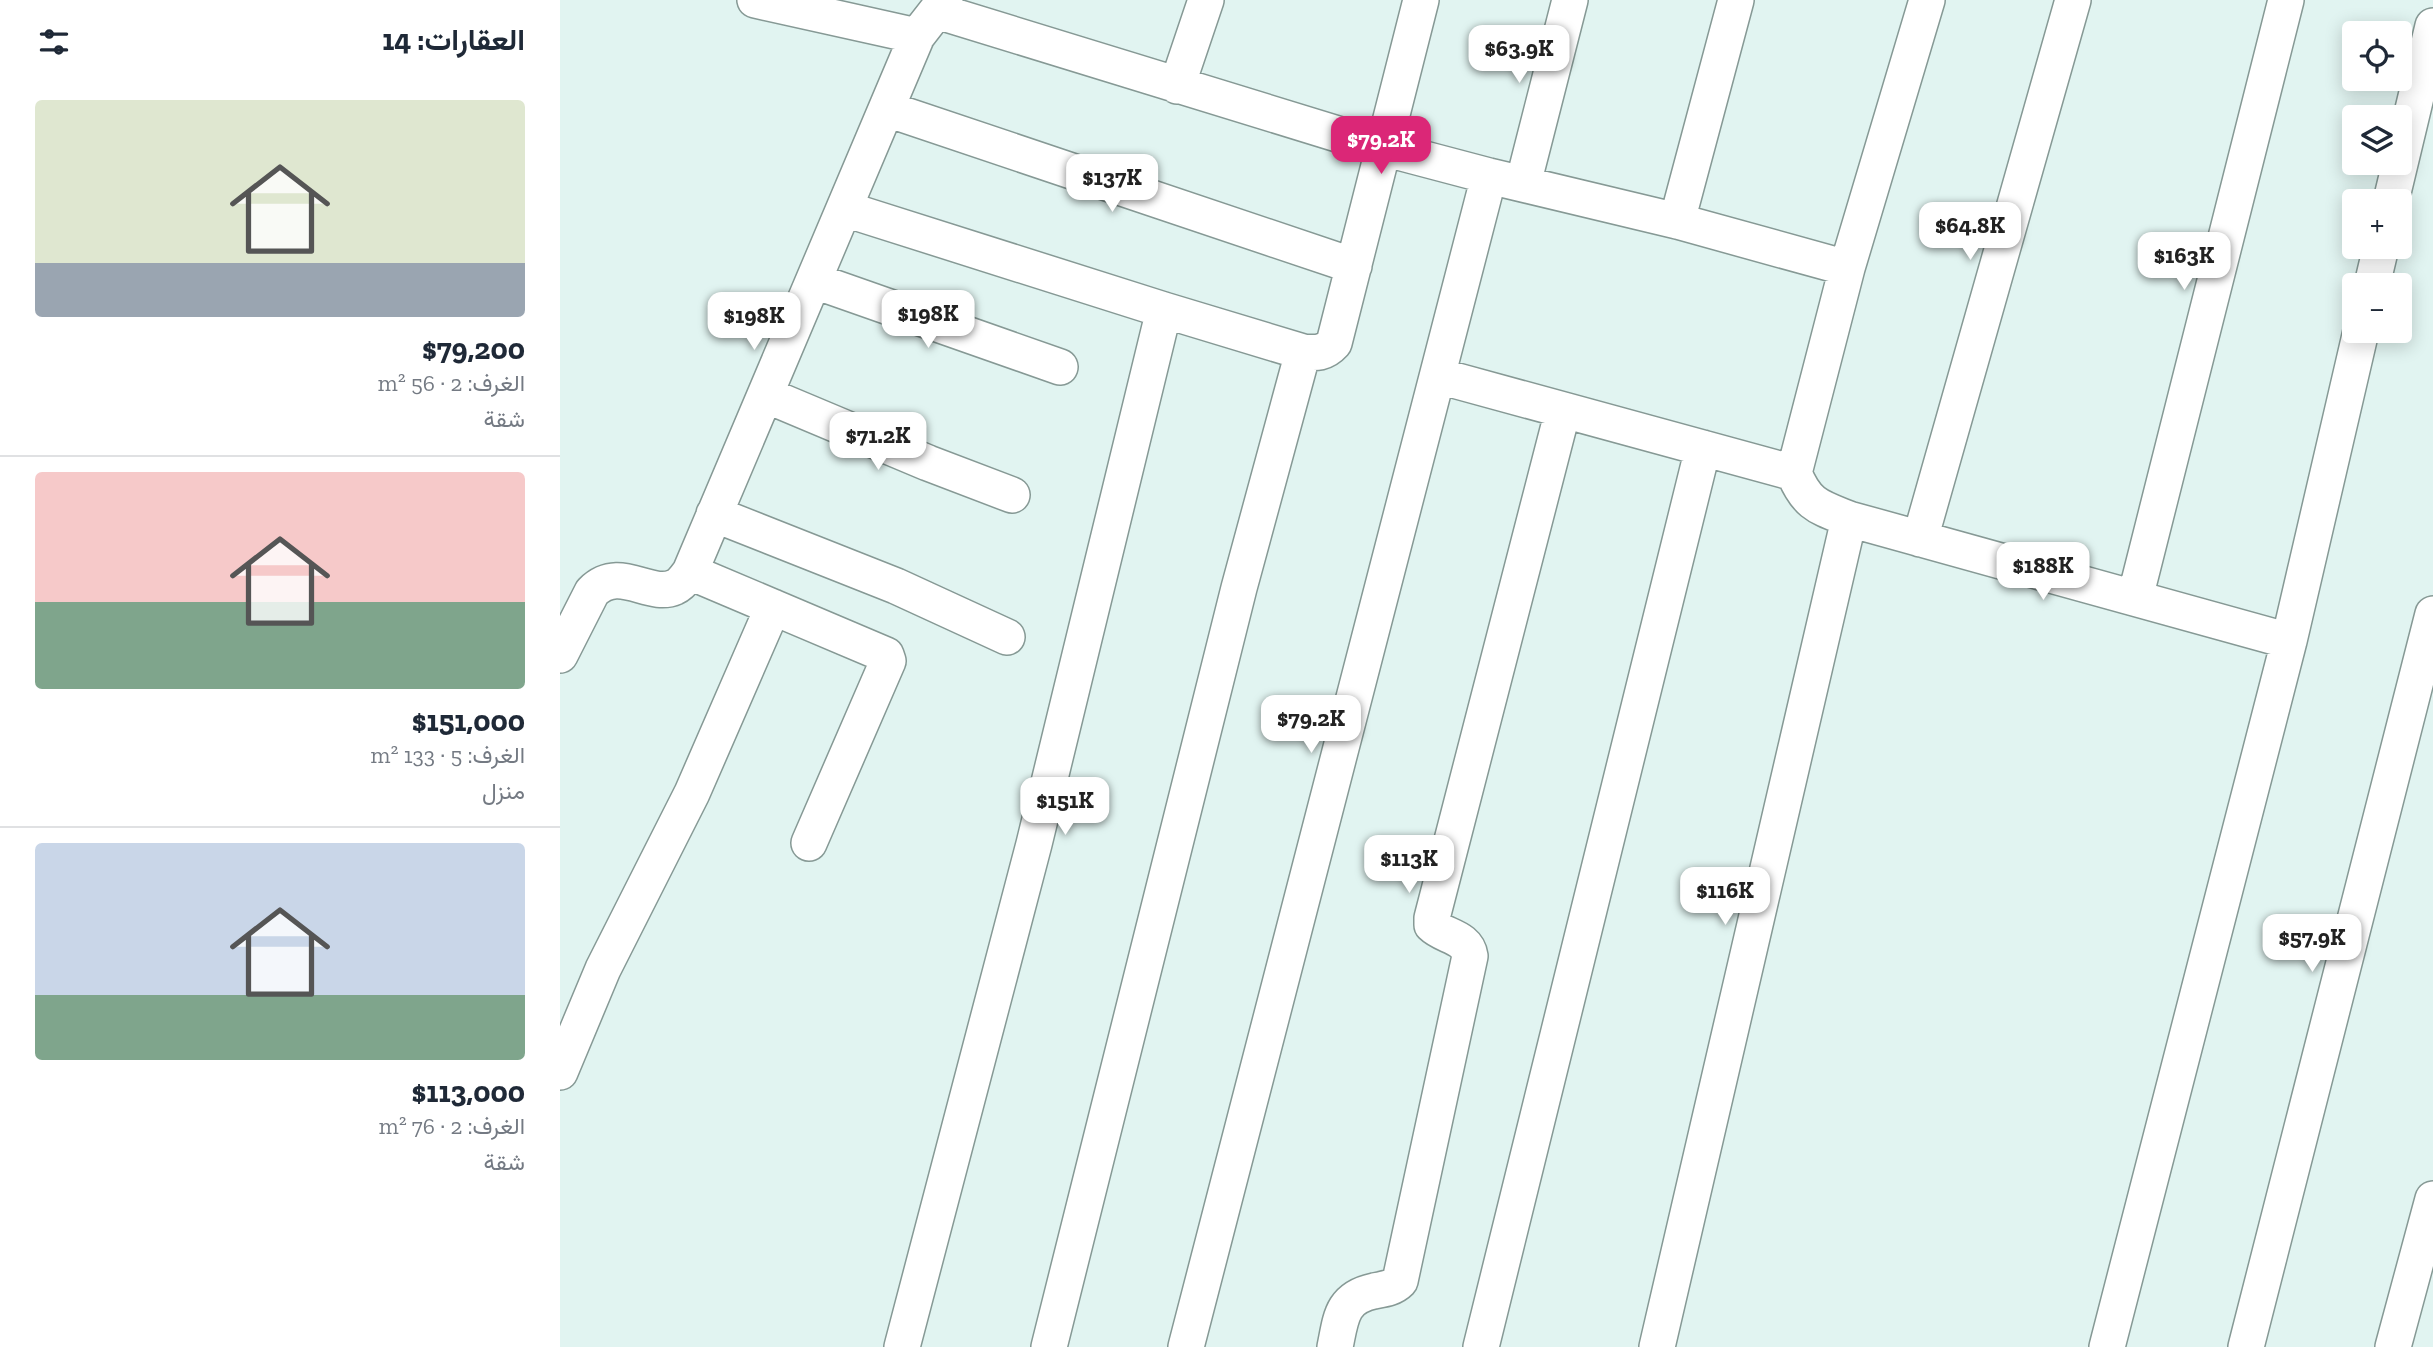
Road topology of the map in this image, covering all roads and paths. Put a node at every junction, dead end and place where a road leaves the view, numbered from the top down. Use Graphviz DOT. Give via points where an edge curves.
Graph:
graph roads {
  1 [pos="755,0"];
  2 [pos="1206,0"];
  3 [pos="1421,0"];
  4 [pos="1570,0"];
  5 [pos="1736,0"];
  6 [pos="1927,0"];
  7 [pos="2073,0"];
  8 [pos="2286,0"];
  9 [pos="933,16"];
  10 [pos="2433,26"];
  11 [pos="1177,86"];
  12 [pos="887,109"];
  13 [pos="1383,148"];
  14 [pos="2419,149"];
  15 [pos="1489,176"];
  16 [pos="1523,184"];
  17 [pos="2397,189"];
  18 [pos="845,209"];
  19 [pos="1677,221"];
  20 [pos="1354,266"];
  21 [pos="1847,268"];
  22 [pos="815,281"];
  23 [pos="1164,310"];
  24 [pos="2358,343"];
  25 [pos="1303,352"];
  26 [pos="1060,367"];
  27 [pos="1439,376"];
  28 [pos="766,395"];
  29 [pos="1563,410"];
  30 [pos="1703,448"];
  31 [pos="1794,473"];
  32 [pos="1012,495"];
  33 [pos="715,514"];
  34 [pos="1849,519"];
  35 [pos="1920,539"];
  36 [pos="690,572"];
  37 [pos="2135,598"];
  38 [pos="772,607"];
  39 [pos="2433,614"];
  40 [pos="1007,637"];
  41 [pos="2289,641"];
  42 [pos="560,655"];
  43 [pos="809,843"];
  44 [pos="560,1072"];
  45 [pos="2433,1199"];
  46 [pos="902,1347"];
  47 [pos="1049,1347"];
  48 [pos="1186,1347"];
  49 [pos="1335,1347"];
  50 [pos="1481,1347"];
  51 [pos="1657,1347"];
  52 [pos="2107,1347"];
  53 [pos="2246,1347"];
  54 [pos="2393,1347"];
  1 -- 9 [label="street"];
  2 -- 11 [label="street"];
  3 -- 13 [label="street"];
  4 -- 16 [label="street"];
  5 -- 19 [label="street"];
  6 -- 21 [label="street"];
  7 -- 35 [label="street"];
  8 -- 37 [label="street"];
  9 -- 11 [label="street"];
  9 -- 12 [label="street"];
  10 -- 14 [label="street"];
  11 -- 13 [label="street"];
  12 -- 18 [label="street"];
  12 -- 20 [label="street"];
  13 -- 15 [label="street"];
  13 -- 20 [label="street"];
  14 -- 17 [label="street"];
  15 -- 16 [label="street"];
  15 -- 27 [label="street"];
  16 -- 19 [label="street"];
  18 -- 22 [label="street"];
  18 -- 23 [label="street"];
  19 -- 21 [label="street"];
  20 -- 25 [label="street" via="1334,343 1320,353"];
  21 -- 31 [label="street"];
  22 -- 26 [label="street"];
  22 -- 28 [label="street"];
  23 -- 25 [label="street"];
  23 -- 46 [label="street" via="1034,844"];
  24 -- 41 [label="street"];
  25 -- 47 [label="street"];
  27 -- 29 [label="street"];
  27 -- 48 [label="street"];
  28 -- 32 [label="street"];
  28 -- 33 [label="street"];
  29 -- 30 [label="street"];
  29 -- 49 [label="street" via="1432,918 1432,925 1462,941 1470,956 1400,1280 1350,1302"];
  30 -- 31 [label="street"];
  30 -- 50 [label="street"];
  31 -- 34 [label="street" via="1816,506"];
  33 -- 36 [label="street"];
  33 -- 40 [label="street" via="896,586"];
  34 -- 35 [label="street"];
  34 -- 51 [label="street"];
  35 -- 37 [label="street"];
  36 -- 38 [label="street"];
  36 -- 42 [label="street" via="681,584 665,590 625,581 598,585"];
  37 -- 41 [label="street"];
  38 -- 43 [label="street" via="886,655 888,661"];
  38 -- 44 [label="street" via="692,793 603,969"];
  39 -- 53 [label="street"];
  41 -- 52 [label="street"];
  45 -- 54 [label="street"];
}
